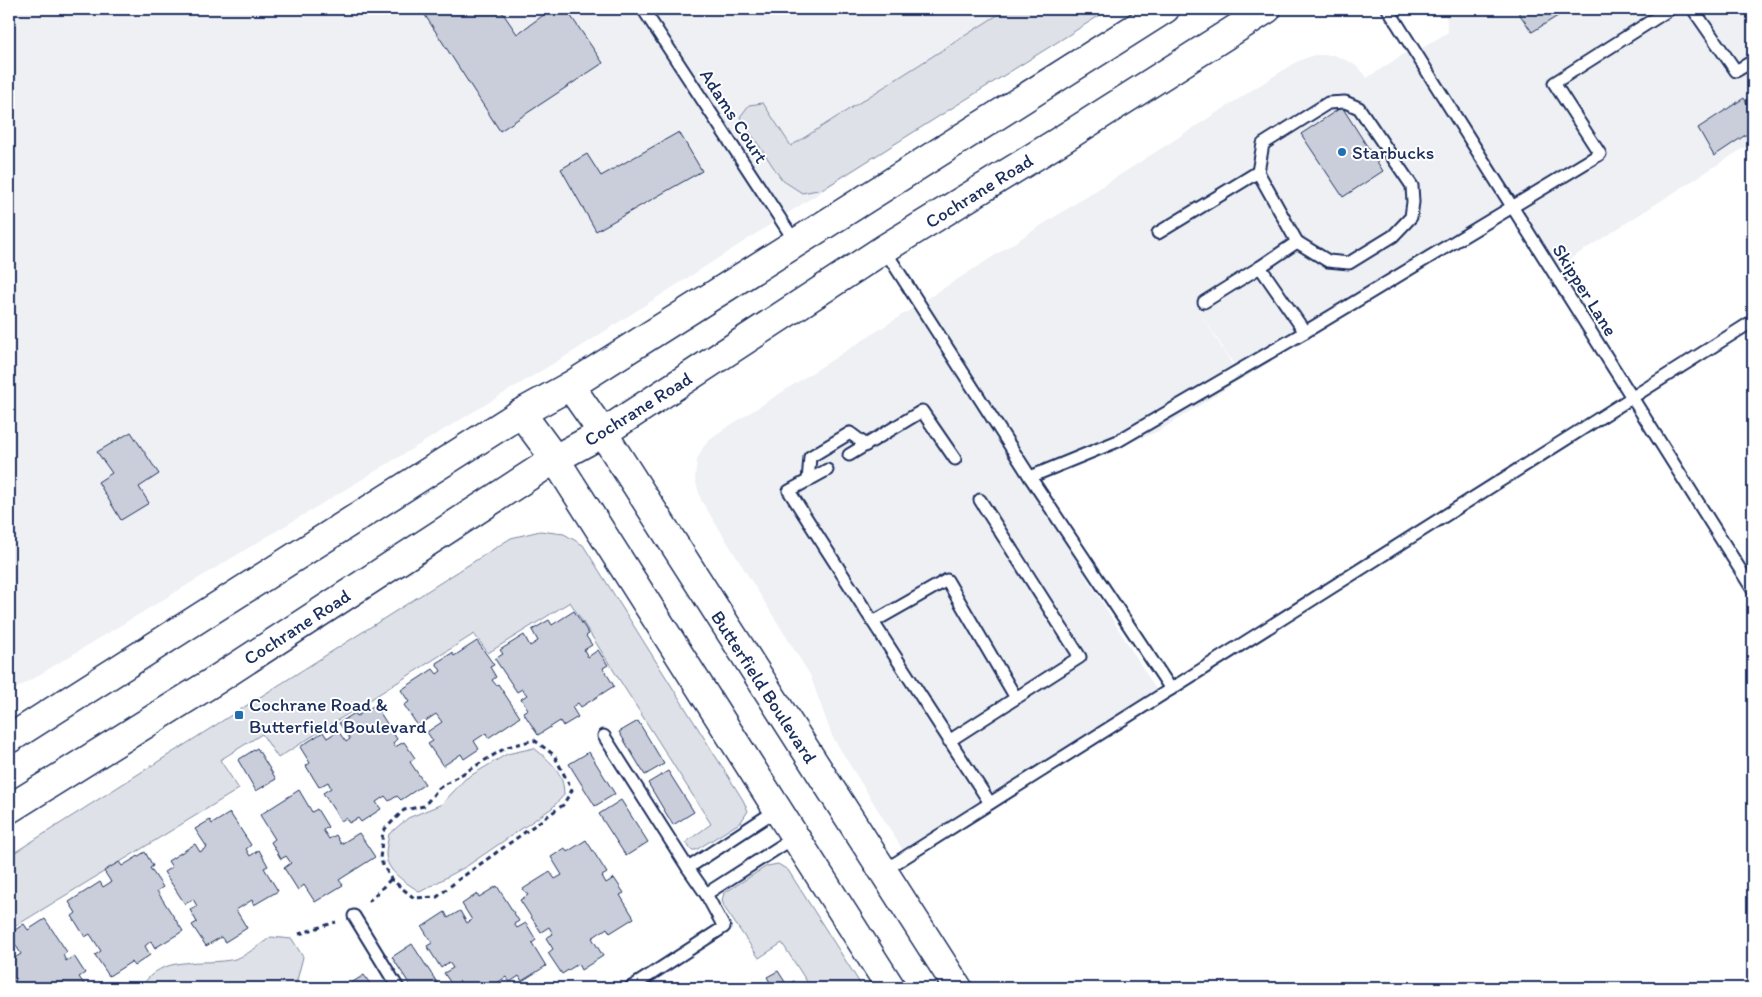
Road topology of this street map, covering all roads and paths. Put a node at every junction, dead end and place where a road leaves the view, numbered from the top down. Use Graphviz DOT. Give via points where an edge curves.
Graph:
graph roads {
  1 [pos="643,9"];
  2 [pos="1165,9"];
  3 [pos="1267,9"];
  4 [pos="1388,9"];
  5 [pos="1670,9"];
  6 [pos="1693,9"];
  7 [pos="1753,61"];
  8 [pos="1258,172"];
  9 [pos="1512,207"];
  10 [pos="1158,232"];
  11 [pos="1297,242"];
  12 [pos="796,243"];
  13 [pos="884,249"];
  14 [pos="1260,267"];
  15 [pos="1204,302"];
  16 [pos="1753,321"];
  17 [pos="1305,332"];
  18 [pos="570,386"];
  19 [pos="1631,398"];
  20 [pos="521,414"];
  21 [pos="603,433"];
  22 [pos="866,445"];
  23 [pos="849,455"];
  24 [pos="555,459"];
  25 [pos="955,460"];
  26 [pos="827,470"];
  27 [pos="1030,477"];
  28 [pos="808,481"];
  29 [pos="980,500"];
  30 [pos="1753,590"];
  31 [pos="873,622"];
  32 [pos="1171,689"];
  33 [pos="1016,698"];
  34 [pos="604,736"];
  35 [pos="9,739"];
  36 [pos="950,741"];
  37 [pos="990,803"];
  38 [pos="9,809"];
  39 [pos="778,809"];
  40 [pos="796,836"];
  41 [pos="688,868"];
  42 [pos="882,872"];
  43 [pos="706,894"];
  44 [pos="414,898"];
  45 [pos="354,916"];
  46 [pos="398,988"];
  47 [pos="630,988"];
  48 [pos="892,988"];
  49 [pos="958,988"];
  1 -- 12 [label="lane, Adams Court"];
  2 -- 12 [label="main road"];
  3 -- 13 [label="main road, Cochrane Road"];
  4 -- 9 [label="lane, Skipper Lane"];
  5 -- 9 [label="lane" via="1554,83 1600,154"];
  6 -- 7 [label="lane" via="1736,71"];
  8 -- 10 [label="lane"];
  8 -- 11 [label="lane"];
  8 -- 11 [label="lane" via="1263,144 1328,102 1345,102 1359,108 1412,186 1411,217 1393,236 1349,263 1328,261"];
  9 -- 17 [label="lane"];
  9 -- 19 [label="lane, Skipper Lane"];
  11 -- 14 [label="lane"];
  12 -- 18 [label="main road"];
  13 -- 21 [label="main road, Cochrane Road"];
  13 -- 27 [label="lane"];
  14 -- 15 [label="lane"];
  14 -- 17 [label="lane"];
  16 -- 19 [label="lane"];
  17 -- 27 [label="lane" via="1118,442"];
  18 -- 20 [label="main road"];
  18 -- 21 [label="main road, Butterfield Boulevard"];
  19 -- 30 [label="lane, Skipper Lane"];
  19 -- 32 [label="lane"];
  20 -- 24 [label="main road"];
  20 -- 35 [label="main road"];
  21 -- 24 [label="main road, Cochrane Road"];
  21 -- 42 [label="main road, Butterfield Boulevard"];
  22 -- 23 [label="lane"];
  22 -- 25 [label="lane" via="922,410"];
  22 -- 28 [label="lane" via="850,432 810,457"];
  24 -- 38 [label="main road, Cochrane Road" via="216,680"];
  24 -- 39 [label="main road"];
  26 -- 28 [label="lane"];
  27 -- 32 [label="lane"];
  28 -- 31 [label="lane" via="789,491"];
  29 -- 33 [label="lane" via="1080,657"];
  31 -- 33 [label="lane" via="947,580"];
  31 -- 36 [label="lane"];
  32 -- 37 [label="lane"];
  33 -- 36 [label="lane"];
  34 -- 41 [label="lane"];
  36 -- 37 [label="lane"];
  37 -- 42 [label="lane"];
  39 -- 40 [label="main road"];
  39 -- 41 [label="lane"];
  40 -- 43 [label="lane"];
  40 -- 48 [label="main road"];
  41 -- 43 [label="lane"];
  42 -- 49 [label="main road, Butterfield Boulevard"];
  43 -- 47 [label="lane" via="724,927"];
  44 -- 44 [label="path" via="391,879 380,859 383,831 404,810 424,806 439,788 507,747 534,740 554,755 572,790 563,805 437,897"];
  45 -- 46 [label="lane"];
}
